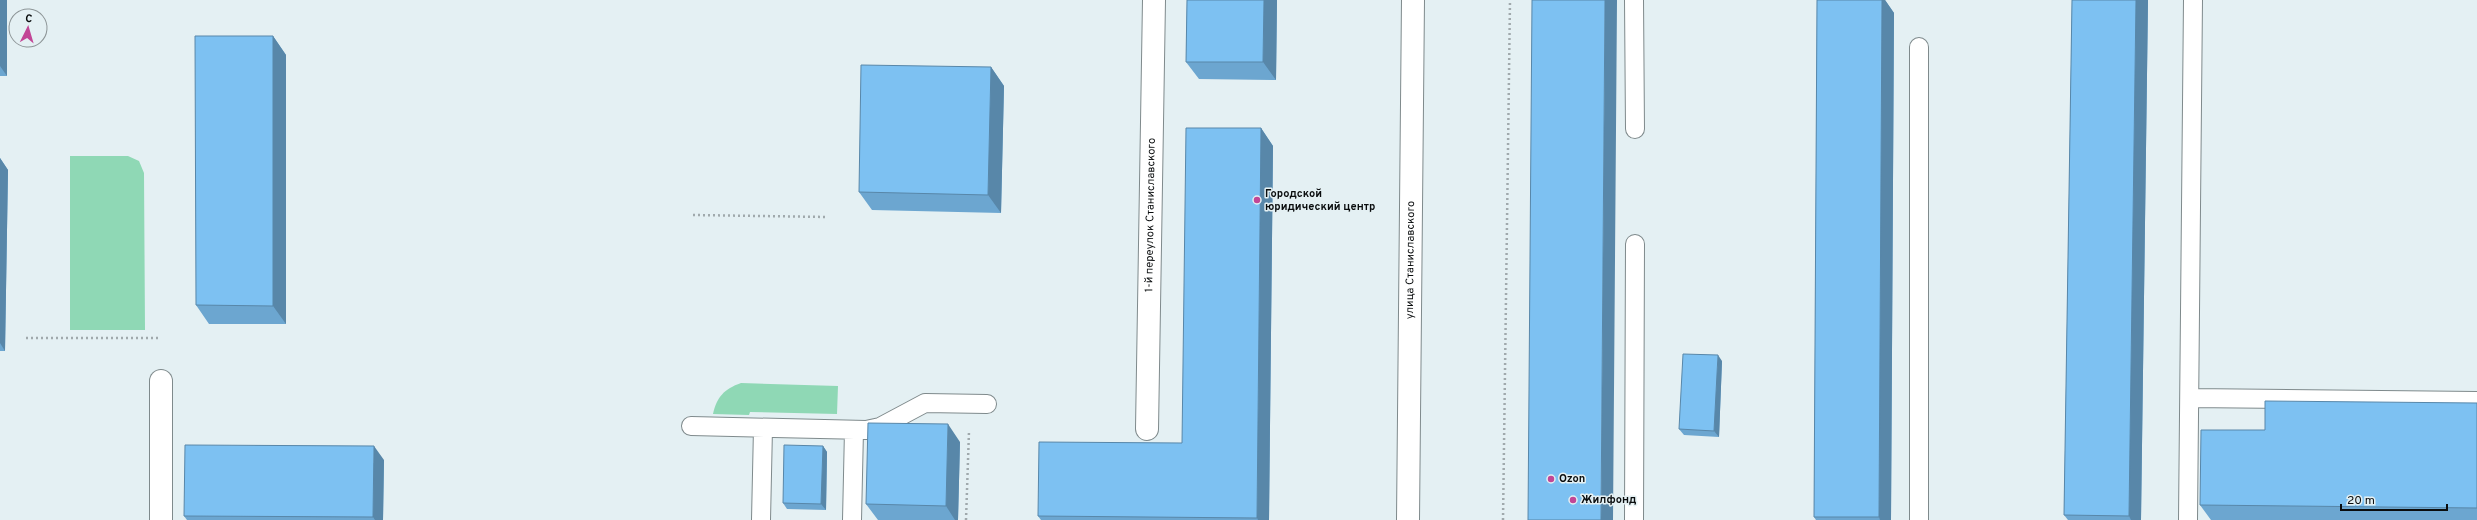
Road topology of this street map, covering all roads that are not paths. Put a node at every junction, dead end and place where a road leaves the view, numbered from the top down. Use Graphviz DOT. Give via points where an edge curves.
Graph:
graph roads {
  1 [pos="1154,0"];
  2 [pos="1413,0"];
  3 [pos="1634,0"];
  4 [pos="2194,0"];
  5 [pos="1919,47"];
  6 [pos="1635,129"];
  7 [pos="1635,244"];
  8 [pos="161,382"];
  9 [pos="2190,398"];
  10 [pos="2477,401"];
  11 [pos="987,404"];
  12 [pos="691,426"];
  13 [pos="763,428"];
  14 [pos="1147,429"];
  15 [pos="854,430"];
  16 [pos="161,520"];
  17 [pos="762,520"];
  18 [pos="852,520"];
  19 [pos="1408,520"];
  20 [pos="1634,520"];
  21 [pos="1919,520"];
  22 [pos="2188,520"];
  1 -- 14 [label="street, 1-й переулок Станиславского"];
  2 -- 19 [label="street, улица Станиславского"];
  3 -- 6 [label="lane"];
  4 -- 9 [label="lane"];
  5 -- 21 [label="lane"];
  7 -- 20 [label="lane"];
  8 -- 16 [label="street"];
  9 -- 10 [label="lane"];
  9 -- 22 [label="lane"];
  11 -- 15 [label="lane" via="925,403 880,427"];
  12 -- 13 [label="lane"];
  13 -- 15 [label="lane"];
  13 -- 17 [label="lane"];
  15 -- 18 [label="lane"];
}
